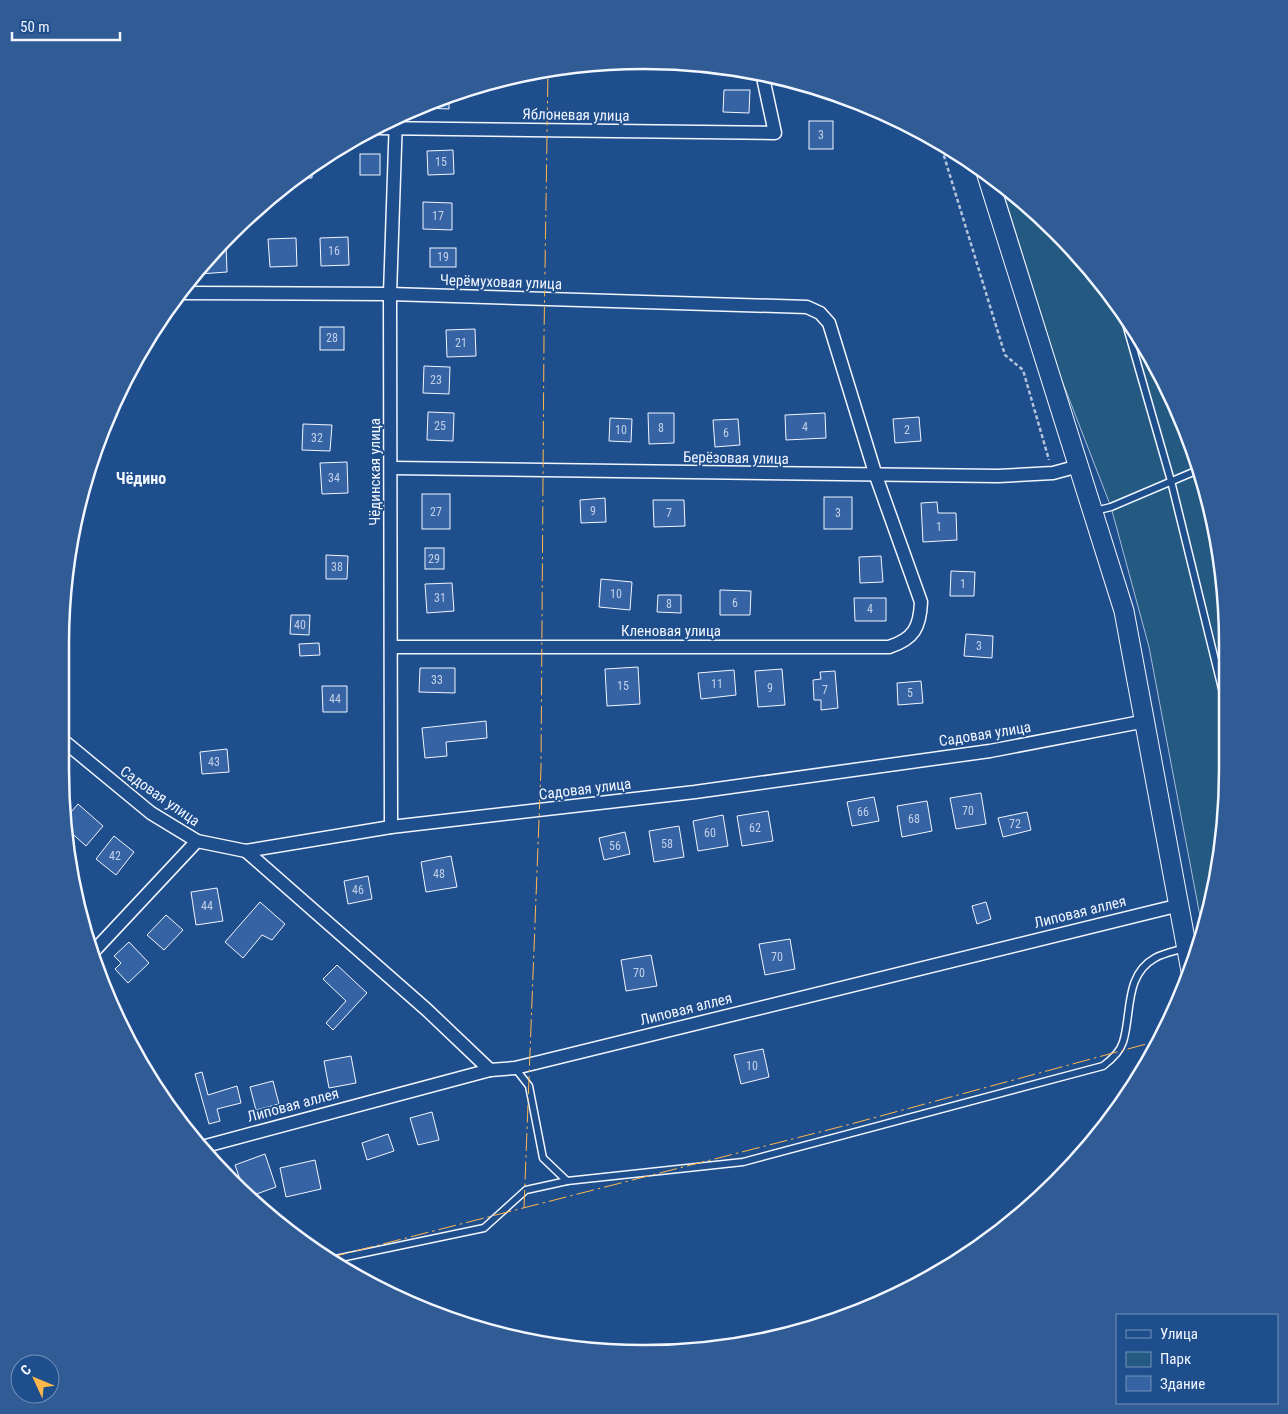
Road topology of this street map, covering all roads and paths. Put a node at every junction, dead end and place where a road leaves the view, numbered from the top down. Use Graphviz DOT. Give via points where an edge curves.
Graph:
graph roads {
  1 [pos="764,82"];
  2 [pos="401,123"];
  3 [pos="396,125"];
  4 [pos="943,153"];
  5 [pos="990,185"];
  6 [pos="189,293"];
  7 [pos="390,294"];
  8 [pos="1130,336"];
  9 [pos="1079,466"];
  10 [pos="392,468"];
  11 [pos="1193,472"];
  12 [pos="1053,473"];
  13 [pos="876,476"];
  14 [pos="1172,481"];
  15 [pos="1094,511"];
  16 [pos="392,647"];
  17 [pos="1219,676"];
  18 [pos="1146,722"];
  19 [pos="69,745"];
  20 [pos="391,827"];
  21 [pos="197,842"];
  22 [pos="246,851"];
  23 [pos="1180,905"];
  24 [pos="1187,947"];
  25 [pos="97,948"];
  26 [pos="1189,956"];
  27 [pos="515,1068"];
  28 [pos="490,1070"];
  29 [pos="208,1144"];
  30 [pos="567,1181"];
  31 [pos="340,1258"];
  1 -- 2 [label="street, Яблоневая улица" via="775,133"];
  3 -- 7 [label="street, Чёдинская улица"];
  4 -- 12 [label="path" via="1005,355 1023,370"];
  5 -- 9 [label="street"];
  6 -- 7 [label="street, Черёмуховая улица"];
  7 -- 10 [label="street, Чёдинская улица"];
  7 -- 13 [label="street, Черёмуховая улица" via="808,307 829,323"];
  8 -- 14 [label="lane"];
  9 -- 12 [label="street, Берёзовая улица"];
  9 -- 15 [label="street"];
  10 -- 13 [label="street, Берёзовая улица"];
  10 -- 16 [label="street, Чёдинская улица"];
  11 -- 14 [label="lane"];
  12 -- 13 [label="street, Берёзовая улица"];
  13 -- 16 [label="street, Кленовая улица" via="921,602 920,620 902,643 890,647"];
  14 -- 15 [label="lane"];
  14 -- 17 [label="lane"];
  15 -- 18 [label="street" via="1124,611"];
  16 -- 20 [label="street, Чёдинская улица"];
  18 -- 20 [label="street, Садовая улица" via="980,753 695,792"];
  18 -- 23 [label="street"];
  19 -- 21 [label="street, Садовая улица" via="151,813"];
  20 -- 22 [label="street, Садовая улица"];
  21 -- 22 [label="street, Садовая улица"];
  21 -- 25 [label="street"];
  22 -- 28 [label="street" via="427,1010"];
  23 -- 24 [label="street"];
  23 -- 27 [label="street, Липовая аллея"];
  24 -- 26 [label="street"];
  24 -- 30 [label="lane" via="1155,958 1144,967 1130,993 1123,1043 1103,1066 742,1162"];
  27 -- 28 [label="street, Липовая аллея"];
  27 -- 30 [label="lane" via="529,1086 543,1158"];
  28 -- 29 [label="street, Липовая аллея"];
  30 -- 31 [label="lane" via="526,1190 484,1228"];
}
